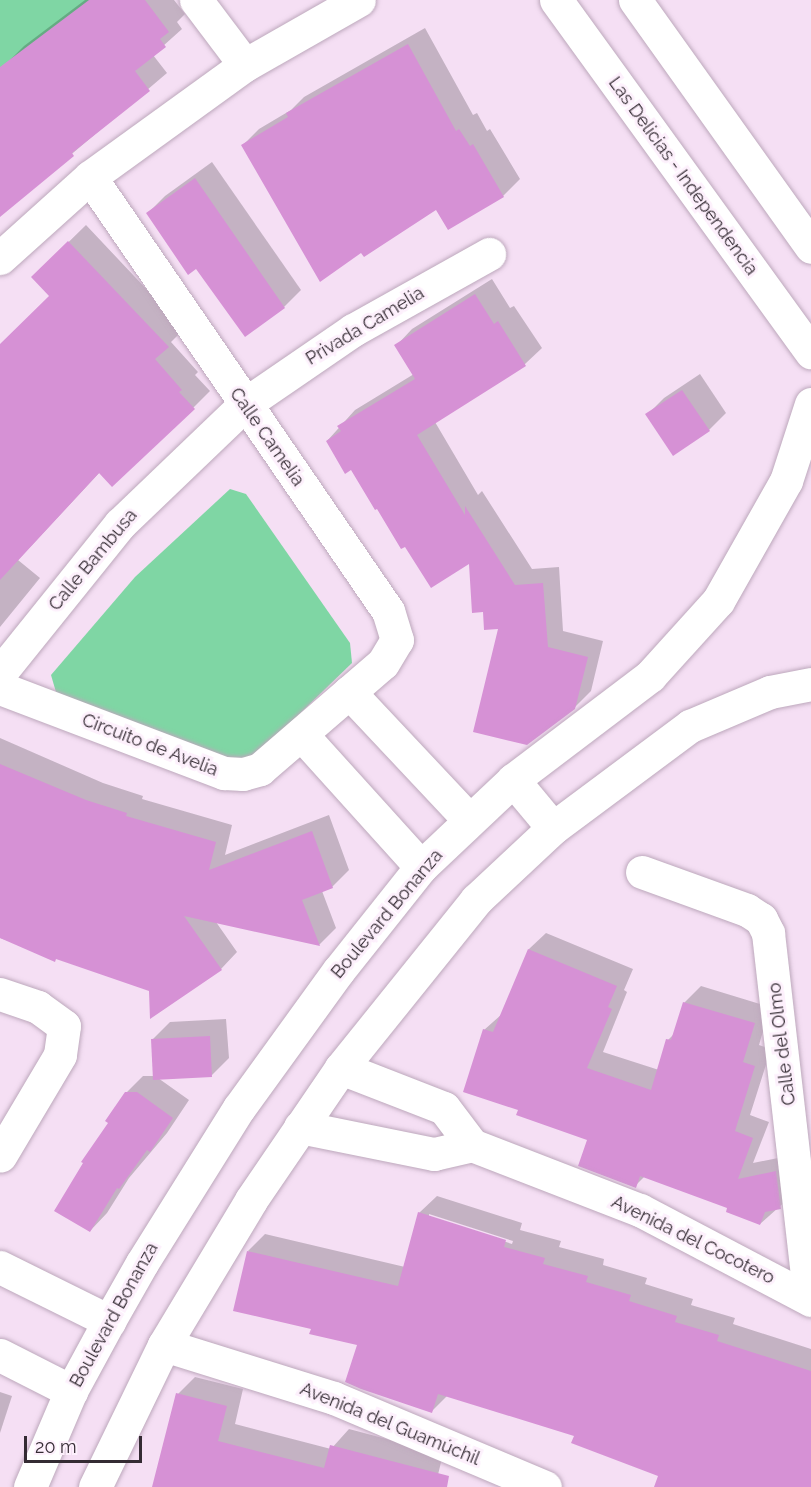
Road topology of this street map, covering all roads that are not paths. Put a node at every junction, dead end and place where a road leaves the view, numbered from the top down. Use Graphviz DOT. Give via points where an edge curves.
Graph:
graph roads {
  1 [pos="196,0"];
  2 [pos="359,0"];
  3 [pos="556,0"];
  4 [pos="634,0"];
  5 [pos="245,65"];
  6 [pos="90,177"];
  7 [pos="811,247"];
  8 [pos="489,254"];
  9 [pos="0,258"];
  10 [pos="811,352"];
  11 [pos="245,404"];
  12 [pos="811,404"];
  13 [pos="0,673"];
  14 [pos="811,684"];
  15 [pos="0,688"];
  16 [pos="349,692"];
  17 [pos="301,734"];
  18 [pos="513,780"];
  19 [pos="469,820"];
  20 [pos="553,828"];
  21 [pos="421,867"];
  22 [pos="642,872"];
  23 [pos="0,994"];
  24 [pos="341,1068"];
  25 [pos="300,1127"];
  26 [pos="472,1145"];
  27 [pos="0,1156"];
  28 [pos="0,1267"];
  29 [pos="810,1299"];
  30 [pos="109,1321"];
  31 [pos="164,1346"];
  32 [pos="0,1355"];
  33 [pos="71,1391"];
  34 [pos="30,1487"];
  35 [pos="95,1487"];
  36 [pos="545,1487"];
  1 -- 5 [label="street"];
  2 -- 5 [label="street"];
  3 -- 10 [label="street, Las Delicias - Independencia"];
  4 -- 7 [label="street"];
  5 -- 6 [label="street"];
  6 -- 9 [label="street"];
  6 -- 11 [label="street, Calle Camelia"];
  8 -- 11 [label="street, Privada Camelia" via="353,330"];
  11 -- 13 [label="street, Calle Bambusa" via="120,524"];
  11 -- 16 [label="street, Calle Camelia" via="388,611 397,640 383,663"];
  12 -- 18 [label="street, Boulevard Bonanza" via="786,480 718,602 650,676"];
  14 -- 20 [label="street" via="770,692 690,726"];
  15 -- 17 [label="street, Circuito de Avelia" via="224,773 243,774 260,769"];
  16 -- 17 [label="street, Circuito de Avelia"];
  16 -- 19 [label="street"];
  17 -- 21 [label="street"];
  18 -- 19 [label="street, Boulevard Bonanza"];
  18 -- 20 [label="street"];
  19 -- 21 [label="street, Boulevard Bonanza"];
  20 -- 24 [label="street" via="476,900"];
  21 -- 30 [label="street, Boulevard Bonanza" via="339,970 239,1108"];
  22 -- 29 [label="street, Calle del Olmo" via="747,910 760,919 768,933"];
  23 -- 27 [label="street" via="38,1007 64,1026 60,1055"];
  24 -- 25 [label="street"];
  24 -- 26 [label="street" via="444,1108"];
  25 -- 26 [label="street" via="434,1154"];
  25 -- 31 [label="street" via="251,1200"];
  26 -- 29 [label="street, Avenida del Cocotero" via="640,1210"];
  28 -- 30 [label="street"];
  30 -- 33 [label="street, Boulevard Bonanza"];
  31 -- 35 [label="street"];
  31 -- 36 [label="street, Avenida del Guamúchil" via="334,1398"];
  32 -- 33 [label="street"];
  33 -- 34 [label="street, Boulevard Bonanza"];
}
